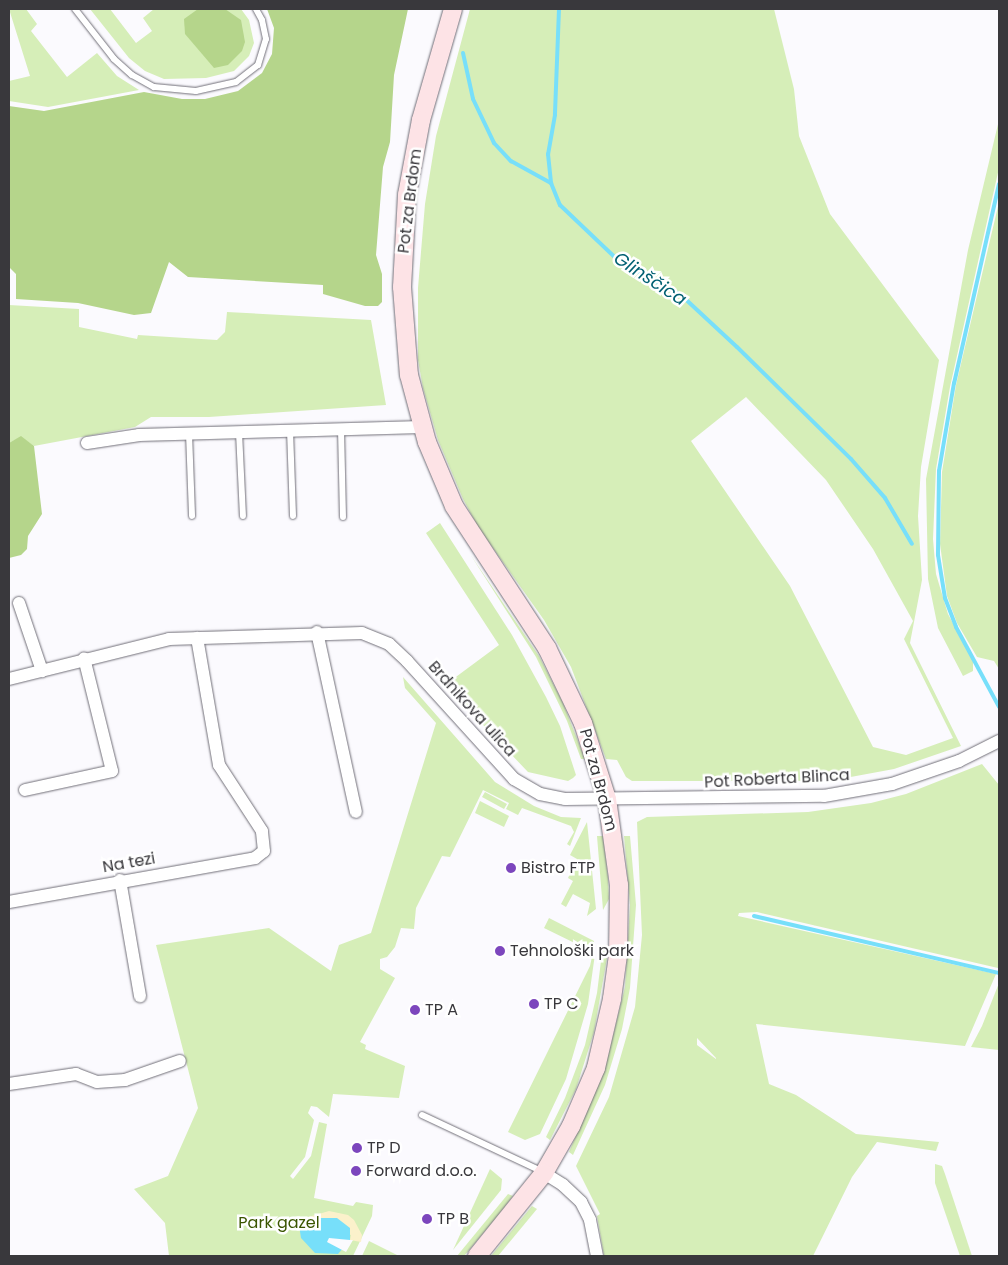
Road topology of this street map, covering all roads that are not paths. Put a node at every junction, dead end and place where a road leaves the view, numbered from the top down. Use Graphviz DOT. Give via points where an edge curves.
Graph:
graph roads {
  1 [pos="74,9"];
  2 [pos="256,9"];
  3 [pos="454,9"];
  4 [pos="422,427"];
  5 [pos="340,429"];
  6 [pos="290,430"];
  7 [pos="240,432"];
  8 [pos="189,433"];
  9 [pos="86,443"];
  10 [pos="192,516"];
  11 [pos="243,516"];
  12 [pos="293,516"];
  13 [pos="343,517"];
  14 [pos="19,603"];
  15 [pos="317,632"];
  16 [pos="197,638"];
  17 [pos="84,658"];
  18 [pos="42,671"];
  19 [pos="9,679"];
  20 [pos="999,741"];
  21 [pos="25,790"];
  22 [pos="607,799"];
  23 [pos="356,812"];
  24 [pos="120,880"];
  25 [pos="9,902"];
  26 [pos="140,996"];
  27 [pos="180,1061"];
  28 [pos="9,1084"];
  29 [pos="422,1115"];
  30 [pos="544,1173"];
  31 [pos="477,1256"];
  32 [pos="597,1256"];
  1 -- 2 [label="lane" via="114,59 132,75 154,86 196,91 236,82 258,65 266,39"];
  3 -- 4 [label="main road, Pot za Brdom" via="421,120 403,228 404,340"];
  4 -- 5 [label="street"];
  4 -- 22 [label="main road, Pot za Brdom" via="443,482 464,524 524,611 560,673 583,723"];
  5 -- 6 [label="street"];
  5 -- 13 [label="lane"];
  6 -- 7 [label="street"];
  6 -- 12 [label="lane"];
  7 -- 8 [label="street"];
  7 -- 11 [label="lane"];
  8 -- 9 [label="street" via="139,435"];
  8 -- 10 [label="lane"];
  14 -- 18 [label="street"];
  15 -- 16 [label="street, Brdnikova ulica"];
  15 -- 22 [label="street, Brdnikova ulica" via="362,633 389,644 504,770 526,787 560,799"];
  15 -- 23 [label="street"];
  16 -- 17 [label="street, Brdnikova ulica" via="169,639"];
  16 -- 24 [label="street, Na tezi" via="219,764 265,838 264,851 255,858"];
  17 -- 18 [label="street, Brdnikova ulica"];
  17 -- 21 [label="street" via="112,771"];
  18 -- 19 [label="street, Brdnikova ulica"];
  20 -- 22 [label="street, Pot Roberta Blinca" via="959,761 892,784 854,792 782,798"];
  22 -- 30 [label="main road, Pot za Brdom" via="619,885 618,955 612,999 596,1068 584,1098"];
  24 -- 25 [label="street, Na tezi"];
  24 -- 26 [label="street"];
  27 -- 28 [label="street" via="125,1080 97,1082 76,1074"];
  29 -- 30 [label="lane"];
  30 -- 31 [label="main road, Pot za Brdom"];
  30 -- 32 [label="street" via="563,1184 582,1202 590,1220"];
}
